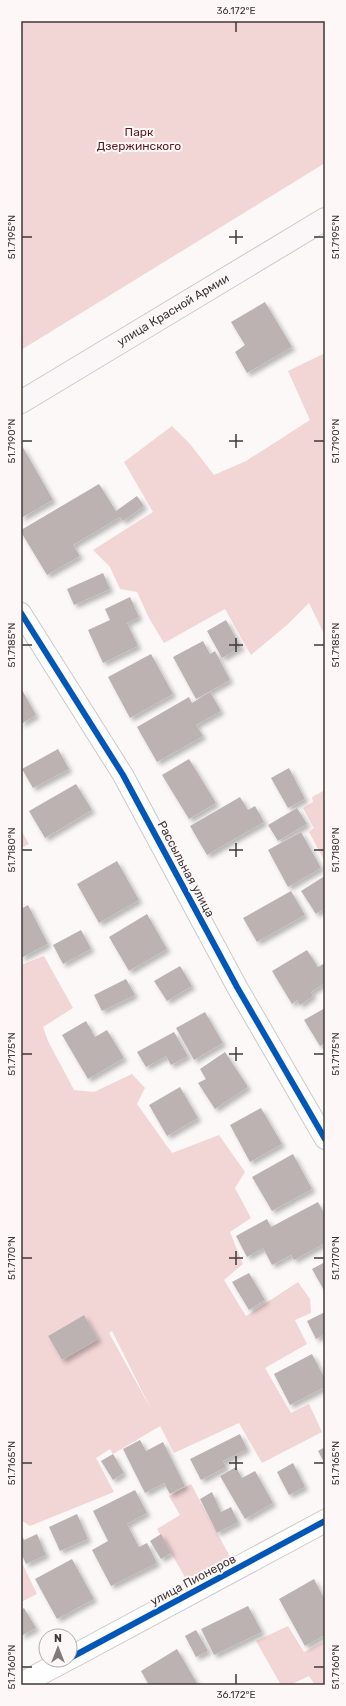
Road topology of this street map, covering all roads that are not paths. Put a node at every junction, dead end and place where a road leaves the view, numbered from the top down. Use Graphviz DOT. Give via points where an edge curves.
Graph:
graph roads {
  1 [pos="325,218"];
  2 [pos="21,402"];
  3 [pos="21,613"];
  4 [pos="325,1139"];
  5 [pos="325,1521"];
  6 [pos="78,1654"];
  7 [pos="51,1668"];
  8 [pos="21,1684"];
  1 -- 2 [label="main road, улица Красной Армии"];
  3 -- 4 [label="street, Рассыльная улица" via="123,775 237,987"];
  5 -- 6 [label="street, улица Пионеров"];
  7 -- 8 [label="street"];
}
